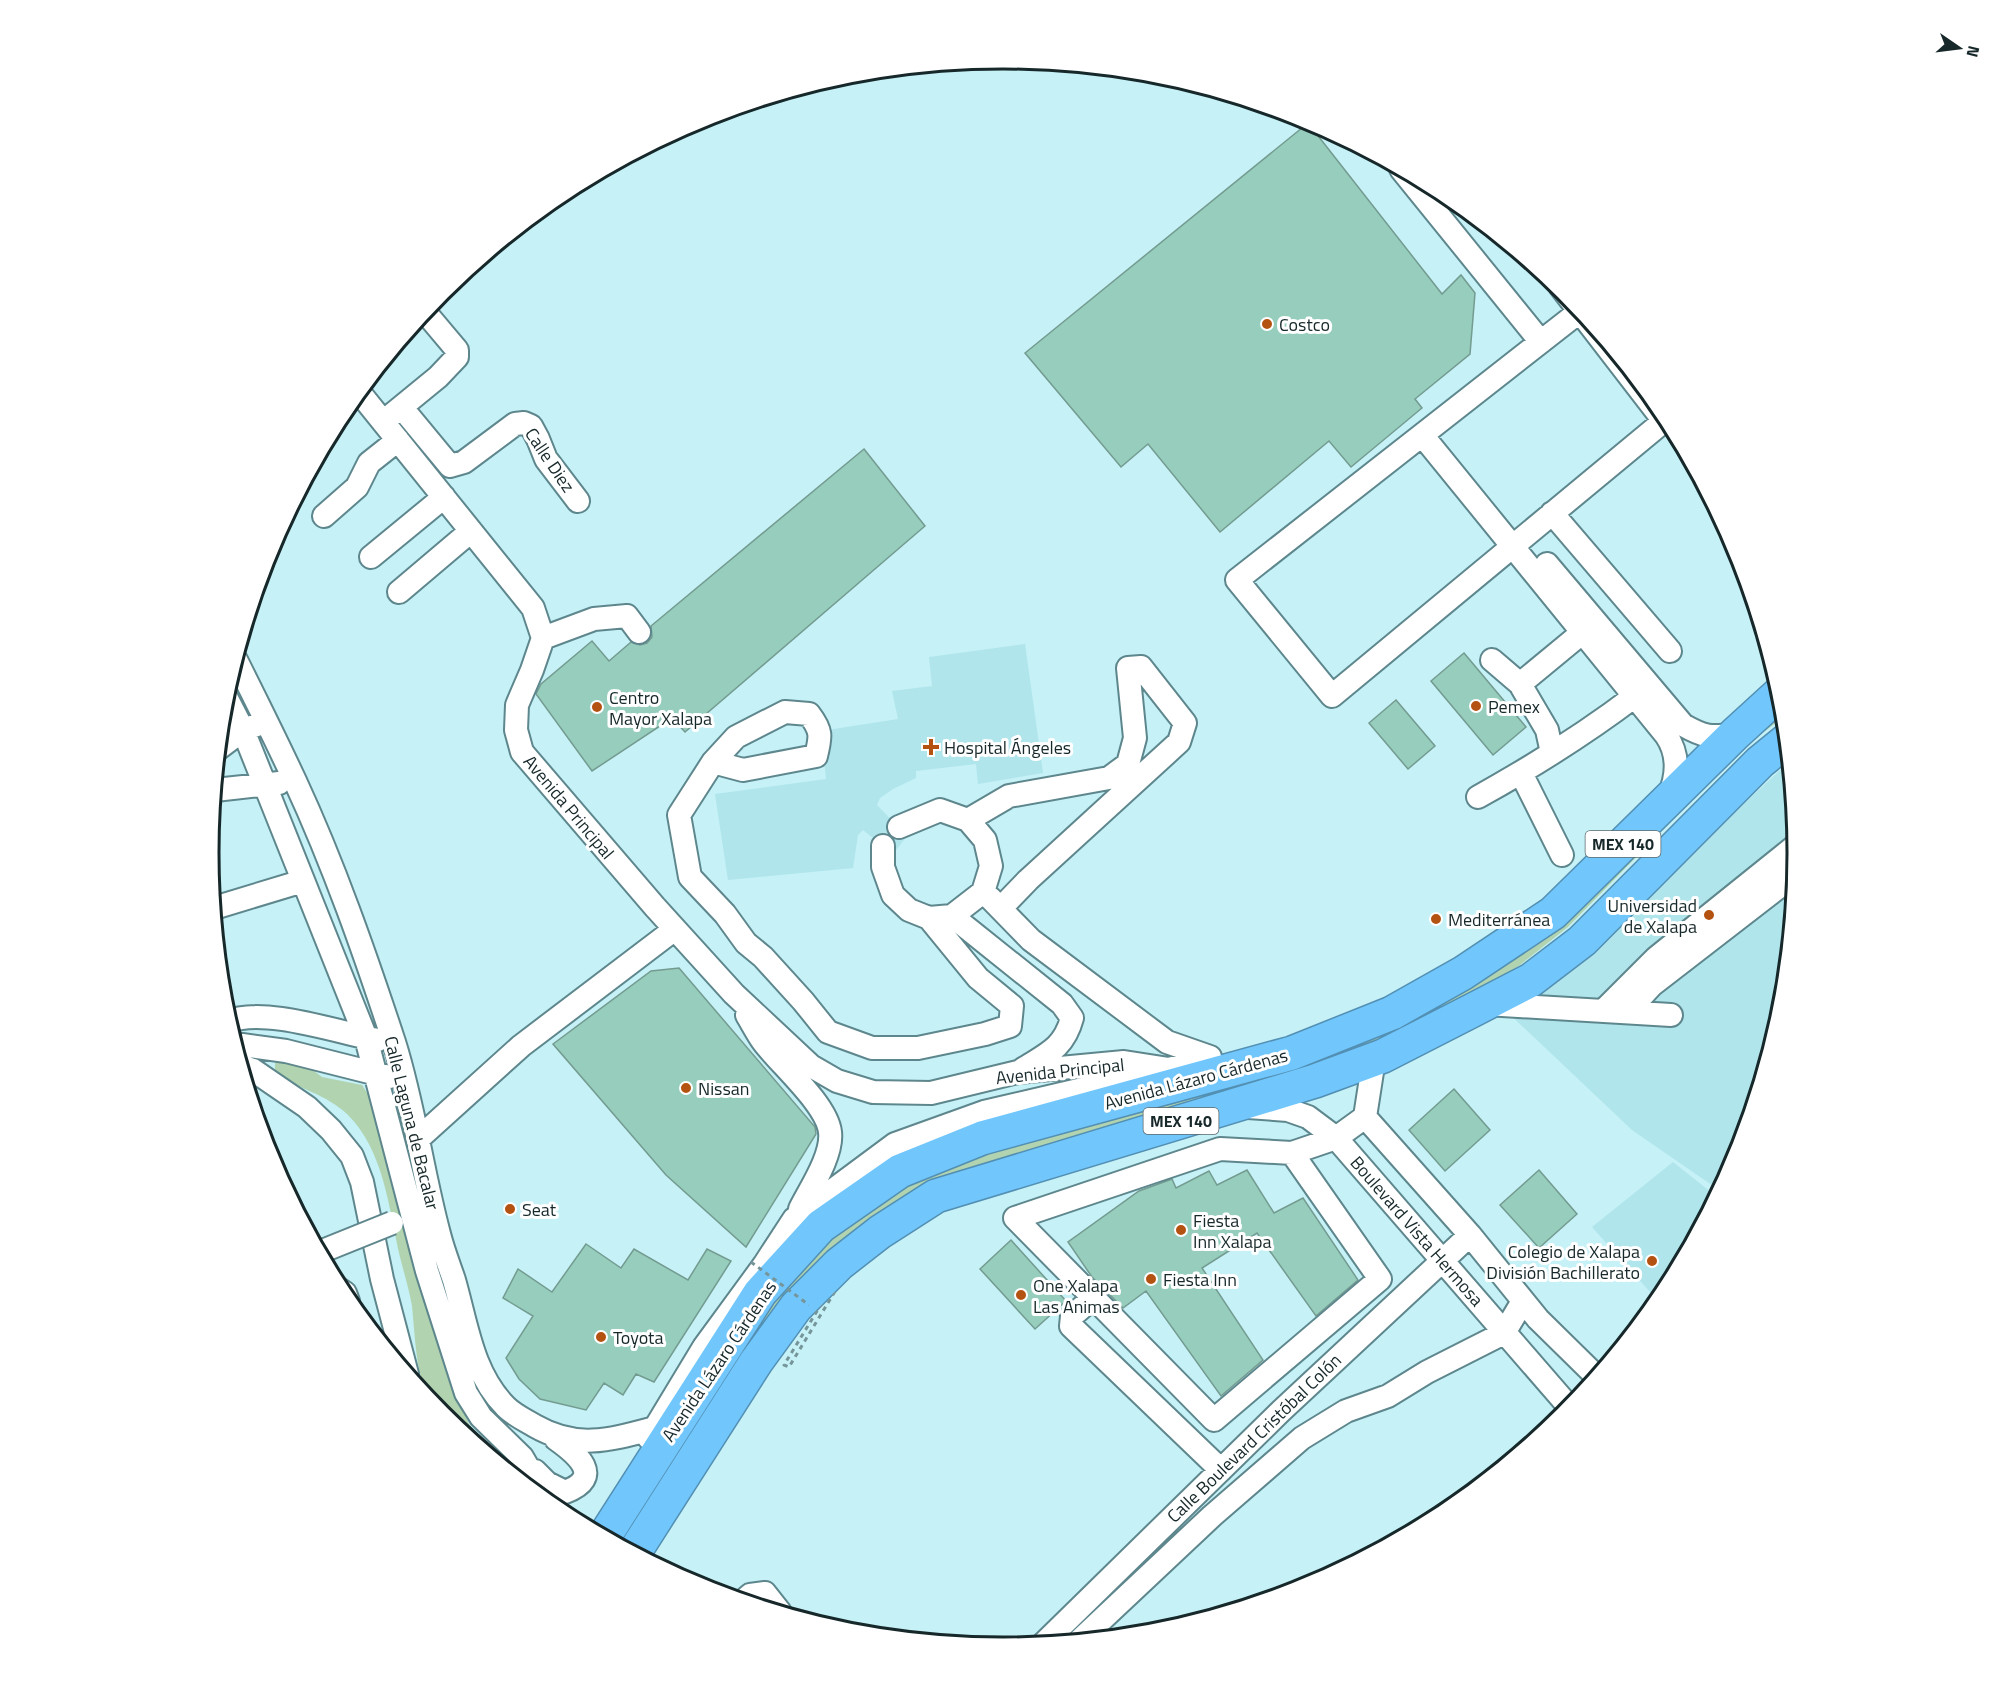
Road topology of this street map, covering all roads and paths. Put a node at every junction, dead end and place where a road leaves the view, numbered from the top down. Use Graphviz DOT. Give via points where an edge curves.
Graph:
graph roads {
  1 [pos="1414,186"];
  2 [pos="1574,316"];
  3 [pos="431,319"];
  4 [pos="1541,342"];
  5 [pos="365,399"];
  6 [pos="402,408"];
  7 [pos="383,422"];
  8 [pos="1660,424"];
  9 [pos="1428,431"];
  10 [pos="398,440"];
  11 [pos="450,466"];
  12 [pos="439,490"];
  13 [pos="578,501"];
  14 [pos="1552,513"];
  15 [pos="324,516"];
  16 [pos="471,531"];
  17 [pos="1519,541"];
  18 [pos="371,557"];
  19 [pos="399,591"];
  20 [pos="639,632"];
  21 [pos="1583,632"];
  22 [pos="543,638"];
  23 [pos="1670,651"];
  24 [pos="1492,660"];
  25 [pos="241,670"];
  26 [pos="1520,684"];
  27 [pos="1635,696"];
  28 [pos="1773,699"];
  29 [pos="232,710"];
  30 [pos="267,723"];
  31 [pos="243,730"];
  32 [pos="1735,734"];
  33 [pos="227,742"];
  34 [pos="1780,746"];
  35 [pos="1552,753"];
  36 [pos="713,762"];
  37 [pos="1521,773"];
  38 [pos="295,782"];
  39 [pos="265,784"];
  40 [pos="222,789"];
  41 [pos="1478,797"];
  42 [pos="1666,802"];
  43 [pos="968,819"];
  44 [pos="899,827"];
  45 [pos="322,846"];
  46 [pos="883,846"];
  47 [pos="1788,852"];
  48 [pos="1562,855"];
  49 [pos="294,858"];
  50 [pos="303,881"];
  51 [pos="1787,881"];
  52 [pos="983,892"];
  53 [pos="221,907"];
  54 [pos="1001,908"];
  55 [pos="952,916"];
  56 [pos="350,918"];
  57 [pos="929,918"];
  58 [pos="675,929"];
  59 [pos="323,932"];
  60 [pos="734,994"];
  61 [pos="1484,1004"];
  62 [pos="1603,1011"];
  63 [pos="1627,1012"];
  64 [pos="1671,1014"];
  65 [pos="237,1020"];
  66 [pos="366,1038"];
  67 [pos="394,1043"];
  68 [pos="243,1046"];
  69 [pos="266,1047"];
  70 [pos="1292,1053"];
  71 [pos="1210,1057"];
  72 [pos="1374,1059"];
  73 [pos="250,1069"];
  74 [pos="1169,1069"];
  75 [pos="1018,1072"];
  76 [pos="377,1074"];
  77 [pos="252,1075"];
  78 [pos="405,1082"];
  79 [pos="858,1087"];
  80 [pos="1232,1106"];
  81 [pos="1365,1117"];
  82 [pos="825,1119"];
  83 [pos="1336,1138"];
  84 [pos="418,1139"];
  85 [pos="1292,1153"];
  86 [pos="794,1219"];
  87 [pos="402,1220"];
  88 [pos="1470,1234"];
  89 [pos="326,1250"];
  90 [pos="1442,1258"];
  91 [pos="751,1262"];
  92 [pos="1093,1298"];
  93 [pos="1523,1301"];
  94 [pos="808,1305"];
  95 [pos="1504,1333"];
  96 [pos="403,1357"];
  97 [pos="1592,1372"];
  98 [pos="1564,1401"];
  99 [pos="655,1428"];
  100 [pos="551,1435"];
  101 [pos="522,1457"];
  102 [pos="1221,1470"];
  103 [pos="536,1483"];
  104 [pos="596,1524"];
  105 [pos="608,1531"];
  106 [pos="638,1547"];
  107 [pos="749,1595"];
  108 [pos="773,1603"];
  109 [pos="1088,1633"];
  110 [pos="1051,1636"];
  1 -- 4 [label="street"];
  2 -- 4 [label="street"];
  3 -- 6 [label="street" via="457,350 457,357"];
  4 -- 9 [label="street"];
  5 -- 7 [label="street"];
  6 -- 7 [label="street"];
  6 -- 11 [label="street"];
  7 -- 10 [label="street"];
  8 -- 14 [label="street"];
  9 -- 17 [label="street"];
  9 -- 17 [label="street" via="1237,580 1332,696"];
  10 -- 12 [label="street"];
  10 -- 15 [label="street" via="369,463 357,487"];
  11 -- 12 [label="street, Calle Diez"];
  11 -- 13 [label="street, Calle Diez" via="464,462 515,424 524,423 531,426 546,459"];
  12 -- 16 [label="street"];
  12 -- 18 [label="street, Calle Diez"];
  14 -- 17 [label="street"];
  14 -- 23 [label="street"];
  16 -- 19 [label="street"];
  16 -- 22 [label="street" via="532,608"];
  17 -- 21 [label="street"];
  17 -- 32 [label="street" via="1683,725 1712,738"];
  20 -- 22 [label="street" via="627,616 594,619"];
  21 -- 26 [label="street"];
  21 -- 27 [label="street"];
  22 -- 58 [label="street, Avenida Principal" via="517,705 516,730 522,752"];
  24 -- 26 [label="street"];
  25 -- 30 [label="street, Calle Laguna de Bacalar"];
  26 -- 35 [label="street" via="1546,730"];
  27 -- 35 [label="street"];
  27 -- 42 [label="street" via="1672,745 1677,773"];
  28 -- 32 [label="highway, Avenida Lázaro Cárdenas / MEX 140"];
  29 -- 31 [label="street, Calle Laguna de Bacalar"];
  30 -- 31 [label="street"];
  30 -- 38 [label="street, Calle Laguna de Bacalar"];
  31 -- 33 [label="street"];
  31 -- 39 [label="street, Calle Laguna de Bacalar"];
  32 -- 42 [label="highway, Avenida Lázaro Cárdenas / MEX 140"];
  34 -- 61 [label="highway, Avenida Lázaro Cárdenas / MEX 140" via="1582,941 1531,980"];
  35 -- 37 [label="street"];
  36 -- 57 [label="street" via="679,815 690,877 828,1032 872,1048 918,1048 1010,1026 1012,1006 978,978"];
  37 -- 41 [label="street"];
  37 -- 48 [label="street"];
  38 -- 39 [label="street"];
  38 -- 45 [label="street, Calle Laguna de Bacalar"];
  39 -- 40 [label="street"];
  39 -- 49 [label="street, Calle Laguna de Bacalar"];
  42 -- 70 [label="highway, Avenida Lázaro Cárdenas / MEX 140" via="1553,913 1463,973 1392,1013"];
  43 -- 44 [label="street" via="940,810"];
  43 -- 52 [label="street" via="985,840 991,866"];
  43 -- 54 [label="street" via="1009,796 1109,778 1128,764 1135,738 1128,668 1141,667 1185,723 1179,742"];
  45 -- 49 [label="street"];
  45 -- 56 [label="street, Calle Laguna de Bacalar"];
  46 -- 57 [label="street" via="883,867 893,895 909,910"];
  47 -- 62 [label="street" via="1656,958"];
  49 -- 50 [label="street, Calle Laguna de Bacalar"];
  50 -- 53 [label="street"];
  50 -- 59 [label="street, Calle Laguna de Bacalar"];
  51 -- 63 [label="street" via="1652,985"];
  52 -- 54 [label="street"];
  52 -- 55 [label="street"];
  54 -- 71 [label="street" via="1031,940 1167,1042"];
  55 -- 57 [label="street"];
  55 -- 75 [label="street" via="1062,1004 1072,1018 1069,1032 1056,1049"];
  56 -- 59 [label="street"];
  56 -- 67 [label="street, Calle Laguna de Bacalar"];
  58 -- 60 [label="street, Avenida Principal"];
  58 -- 84 [label="street" via="521,1046"];
  59 -- 66 [label="street, Calle Laguna de Bacalar"];
  60 -- 79 [label="street, Avenida Principal" via="811,1066 837,1081"];
  60 -- 82 [label="street, Avenida Principal" via="763,1042 800,1082"];
  61 -- 62 [label="street"];
  61 -- 72 [label="highway, Avenida Lázaro Cárdenas / MEX 140"];
  62 -- 63 [label="street"];
  63 -- 64 [label="street"];
  65 -- 66 [label="street" via="258,1016"];
  66 -- 67 [label="street"];
  66 -- 76 [label="street, Calle Laguna de Bacalar"];
  67 -- 78 [label="street, Calle Laguna de Bacalar"];
  68 -- 69 [label="street"];
  69 -- 73 [label="street"];
  69 -- 76 [label="street"];
  70 -- 71 [label="highway"];
  70 -- 105 [label="highway, Avenida Lázaro Cárdenas / MEX 140" via="982,1138 900,1171 821,1226 760,1293"];
  71 -- 74 [label="street, Avenida Lázaro Cárdenas"];
  72 -- 80 [label="highway, Avenida Lázaro Cárdenas / MEX 140"];
  72 -- 81 [label="street"];
  74 -- 75 [label="street, Avenida Principal" via="1124,1062"];
  74 -- 86 [label="street, Avenida Lázaro Cárdenas" via="984,1112 895,1144"];
  75 -- 79 [label="street, Avenida Principal" via="931,1093 873,1092"];
  76 -- 78 [label="street"];
  76 -- 87 [label="street, Calle Laguna de Bacalar"];
  77 -- 96 [label="street" via="307,1107 352,1156 362,1182"];
  78 -- 84 [label="street, Calle Laguna de Bacalar"];
  79 -- 82 [label="street" via="836,1097"];
  80 -- 83 [label="street, Boulevard Vista Hermosa" via="1288,1110 1308,1117"];
  80 -- 106 [label="highway, Avenida Lázaro Cárdenas / MEX 140" via="936,1196 880,1232 839,1264 796,1307 756,1362"];
  81 -- 83 [label="street"];
  81 -- 88 [label="street, Boulevard Vista Hermosa"];
  82 -- 86 [label="street, Avenida Principal" via="830,1132 827,1154"];
  83 -- 85 [label="street"];
  83 -- 90 [label="street, Boulevard Vista Hermosa"];
  84 -- 100 [label="street, Calle Laguna de Bacalar" via="439,1234 480,1371 508,1410"];
  85 -- 92 [label="street" via="1220,1149 1015,1218"];
  85 -- 92 [label="street" via="1380,1279 1214,1420"];
  86 -- 99 [label="street, Avenida Lázaro Cárdenas" via="704,1347"];
  87 -- 89 [label="street, bridge"];
  87 -- 101 [label="street, Calle Laguna de Bacalar" via="466,1393 481,1417"];
  88 -- 90 [label="street, Calle Boulevard Cristóbal Colón"];
  88 -- 93 [label="street, Boulevard Vista Hermosa"];
  90 -- 95 [label="street, Boulevard Vista Hermosa"];
  90 -- 102 [label="street, Calle Boulevard Cristóbal Colón"];
  91 -- 94 [label="path, bridge"];
  92 -- 102 [label="street" via="1072,1316 1071,1326"];
  93 -- 95 [label="street"];
  93 -- 97 [label="street, Boulevard Vista Hermosa"];
  95 -- 98 [label="street, Boulevard Vista Hermosa"];
  95 -- 109 [label="street, Calle Boulevard Cristóbal Colón" via="1388,1396 1346,1411 1302,1438"];
  99 -- 100 [label="street, Calle Laguna de Bacalar" via="612,1440 573,1441"];
  99 -- 104 [label="street, Avenida Lázaro Cárdenas"];
  100 -- 101 [label="street" via="583,1462 584,1474 577,1488 565,1492 557,1489"];
  101 -- 103 [label="street, Calle Laguna de Bacalar"];
  102 -- 110 [label="street, Calle Boulevard Cristóbal Colón"];
  107 -- 108 [label="street" via="765,1593"];
}
